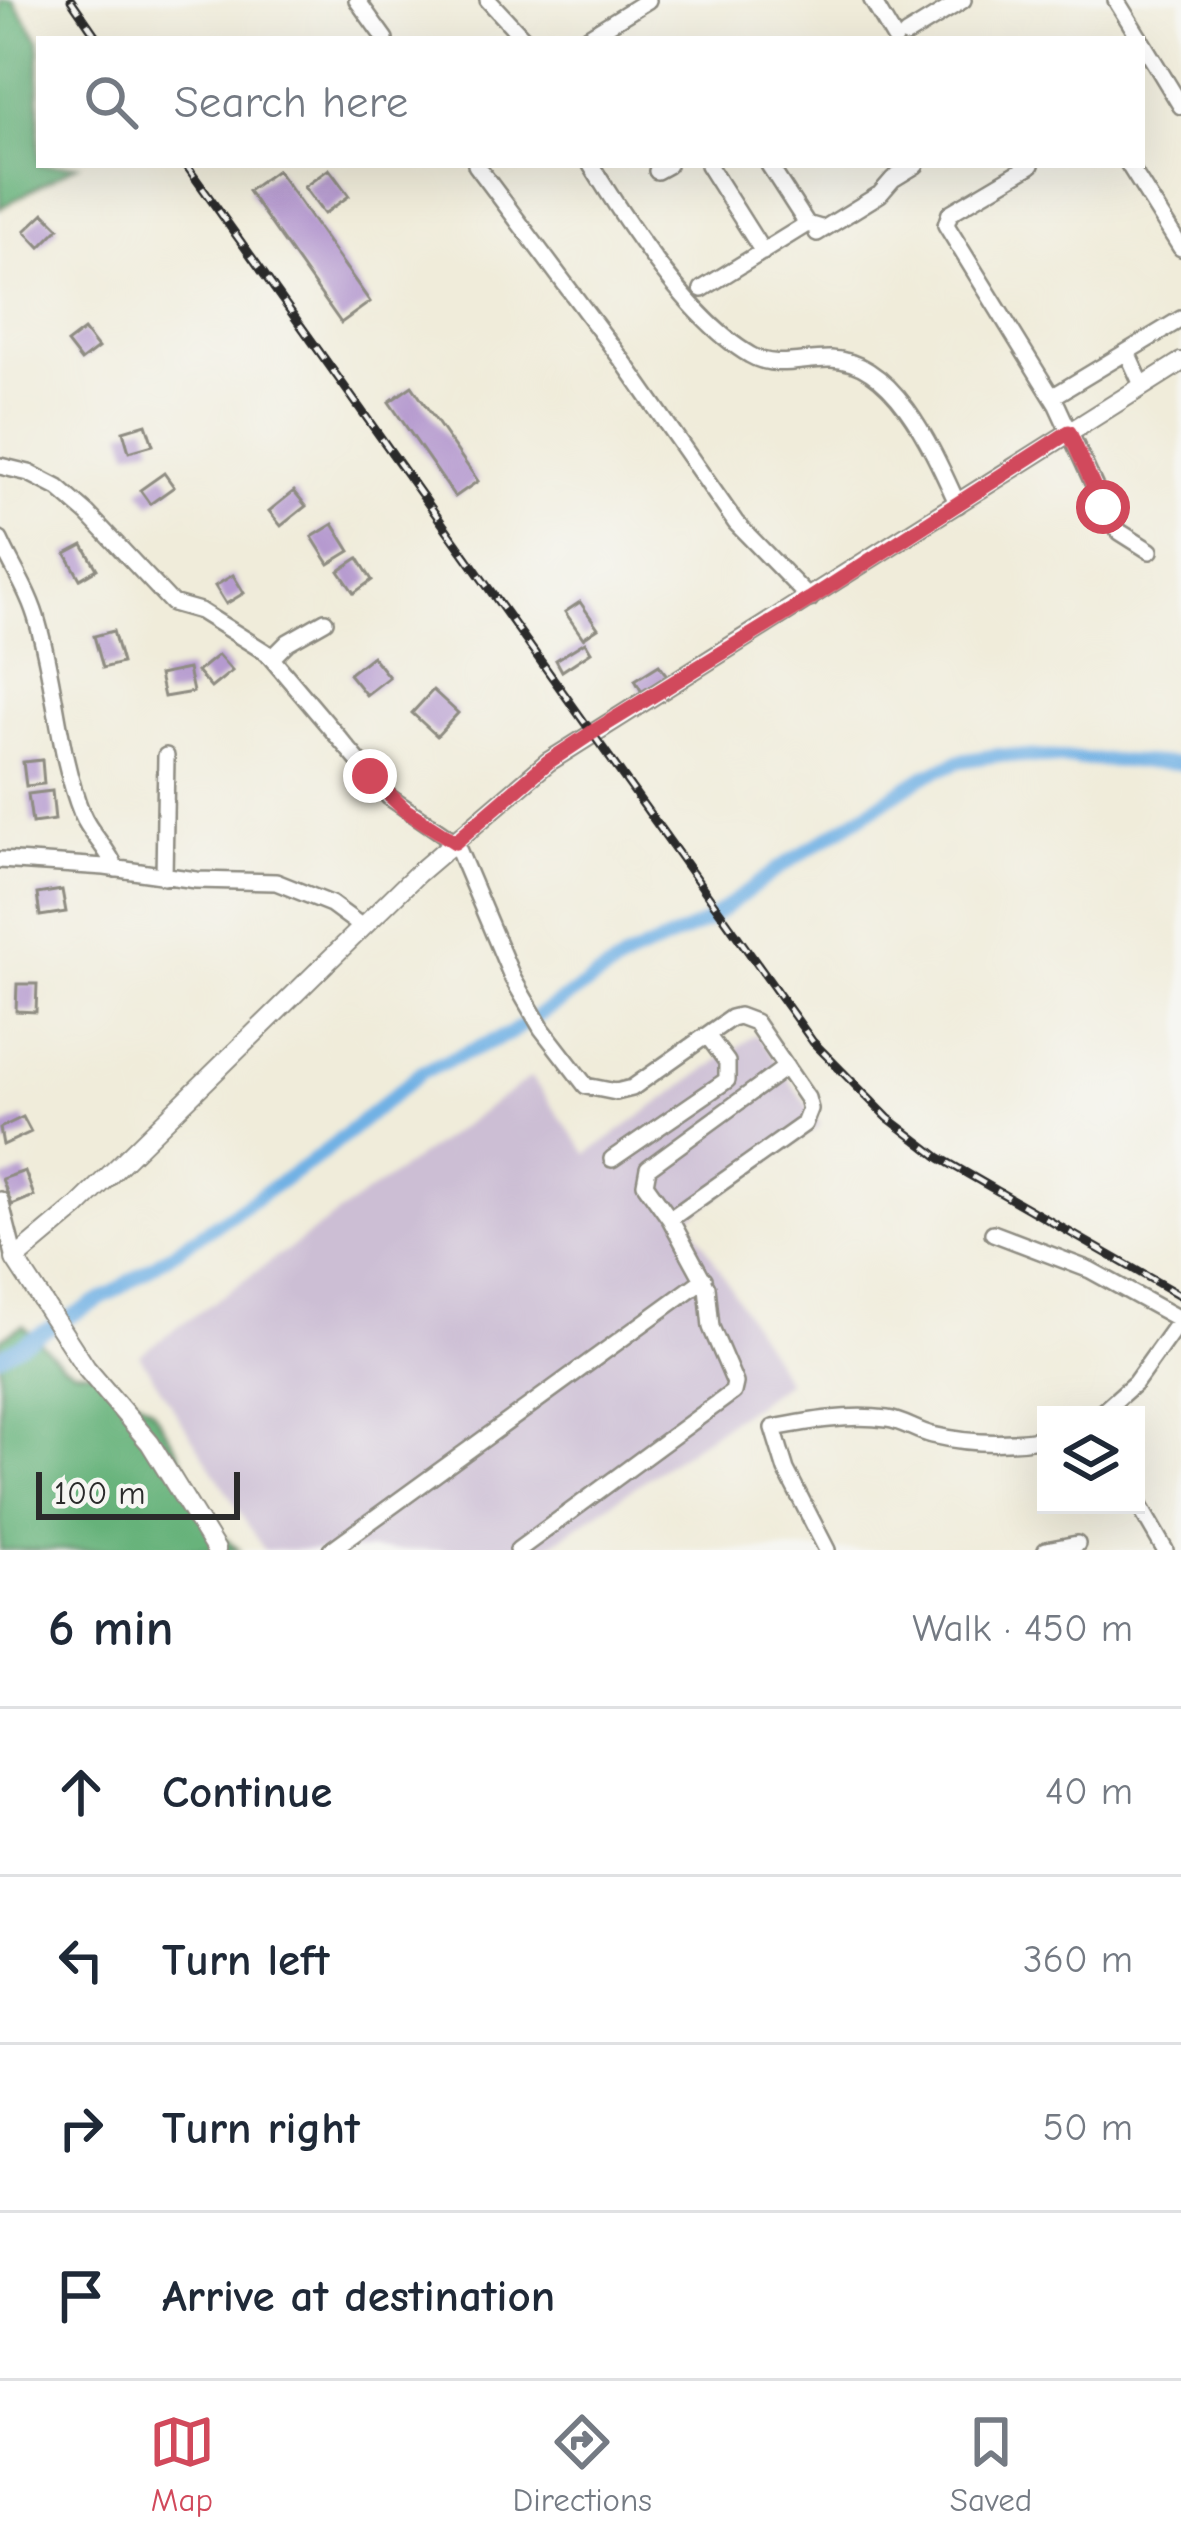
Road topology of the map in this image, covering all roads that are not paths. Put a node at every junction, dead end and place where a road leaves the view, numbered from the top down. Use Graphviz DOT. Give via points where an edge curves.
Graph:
graph roads {
  1 [pos="357,0"];
  2 [pos="488,0"];
  3 [pos="648,0"];
  4 [pos="872,0"];
  5 [pos="963,0"];
  6 [pos="1116,0"];
  7 [pos="384,36"];
  8 [pos="521,36"];
  9 [pos="590,36"];
  10 [pos="900,36"];
  11 [pos="903,36"];
  12 [pos="1134,36"];
  13 [pos="1145,53"];
  14 [pos="1181,106"];
  15 [pos="478,168"];
  16 [pos="593,168"];
  17 [pos="710,168"];
  18 [pos="771,168"];
  19 [pos="911,168"];
  20 [pos="1025,168"];
  21 [pos="1131,168"];
  22 [pos="815,229"];
  23 [pos="1181,248"];
  24 [pos="763,252"];
  25 [pos="702,289"];
  26 [pos="1181,319"];
  27 [pos="1127,352"];
  28 [pos="1181,362"];
  29 [pos="1142,385"];
  30 [pos="1052,398"];
  31 [pos="1069,432"];
  32 [pos="0,466"];
  33 [pos="958,506"];
  34 [pos="0,540"];
  35 [pos="1150,551"];
  36 [pos="810,599"];
  37 [pos="325,620"];
  38 [pos="272,658"];
  39 [pos="166,756"];
  40 [pos="455,842"];
  41 [pos="0,860"];
  42 [pos="116,869"];
  43 [pos="164,877"];
  44 [pos="361,926"];
  45 [pos="707,1034"];
  46 [pos="786,1067"];
  47 [pos="724,1084"];
  48 [pos="738,1102"];
  49 [pos="612,1159"];
  50 [pos="0,1200"];
  51 [pos="670,1219"];
  52 [pos="994,1233"];
  53 [pos="0,1239"];
  54 [pos="8,1264"];
  55 [pos="704,1279"];
  56 [pos="1180,1320"];
  57 [pos="1109,1406"];
  58 [pos="1037,1440"];
  59 [pos="1144,1514"];
  60 [pos="1077,1544"];
  61 [pos="216,1550"];
  62 [pos="332,1550"];
  63 [pos="518,1550"];
  64 [pos="826,1550"];
  65 [pos="1046,1550"];
  66 [pos="1165,1550"];
  1 -- 7 [label="street"];
  2 -- 8 [label="street"];
  3 -- 9 [label="street"];
  4 -- 10 [label="street"];
  5 -- 11 [label="street"];
  6 -- 12 [label="street"];
  13 -- 14 [label="street"];
  15 -- 36 [label="street" via="736,524"];
  16 -- 33 [label="street" via="674,283 733,344 761,361 854,363 886,385 933,452"];
  17 -- 24 [label="street"];
  18 -- 22 [label="street"];
  19 -- 22 [label="street"];
  20 -- 30 [label="street" via="950,213 946,225"];
  21 -- 23 [label="street"];
  22 -- 24 [label="street"];
  24 -- 25 [label="street"];
  26 -- 27 [label="street"];
  27 -- 29 [label="street"];
  27 -- 30 [label="street"];
  28 -- 29 [label="main road"];
  29 -- 31 [label="main road"];
  30 -- 31 [label="street"];
  31 -- 33 [label="main road"];
  31 -- 35 [label="street" via="1110,520"];
  32 -- 38 [label="street" via="58,488 172,603 200,611"];
  33 -- 36 [label="main road"];
  34 -- 42 [label="street" via="39,627 83,816"];
  36 -- 40 [label="main road" via="548,762"];
  37 -- 38 [label="street"];
  38 -- 40 [label="street" via="389,797"];
  39 -- 43 [label="street"];
  40 -- 44 [label="main road"];
  40 -- 45 [label="street" via="500,953 586,1086 632,1088"];
  41 -- 42 [label="street"];
  42 -- 43 [label="street"];
  43 -- 44 [label="street" via="276,882"];
  44 -- 54 [label="main road" via="77,1208"];
  45 -- 46 [label="street" via="747,1018"];
  45 -- 47 [label="street" via="727,1062"];
  46 -- 48 [label="street"];
  46 -- 51 [label="street" via="809,1103 804,1124"];
  47 -- 48 [label="street"];
  47 -- 49 [label="street"];
  48 -- 51 [label="street" via="645,1171 645,1184"];
  50 -- 54 [label="street"];
  51 -- 55 [label="street"];
  52 -- 56 [label="street" via="1090,1270"];
  53 -- 54 [label="street"];
  54 -- 61 [label="main road" via="150,1443"];
  55 -- 62 [label="street"];
  55 -- 63 [label="street" via="733,1392"];
  56 -- 57 [label="street"];
  58 -- 64 [label="street" via="984,1443 873,1418 772,1428"];
  59 -- 66 [label="street"];
  60 -- 65 [label="street"];
}
